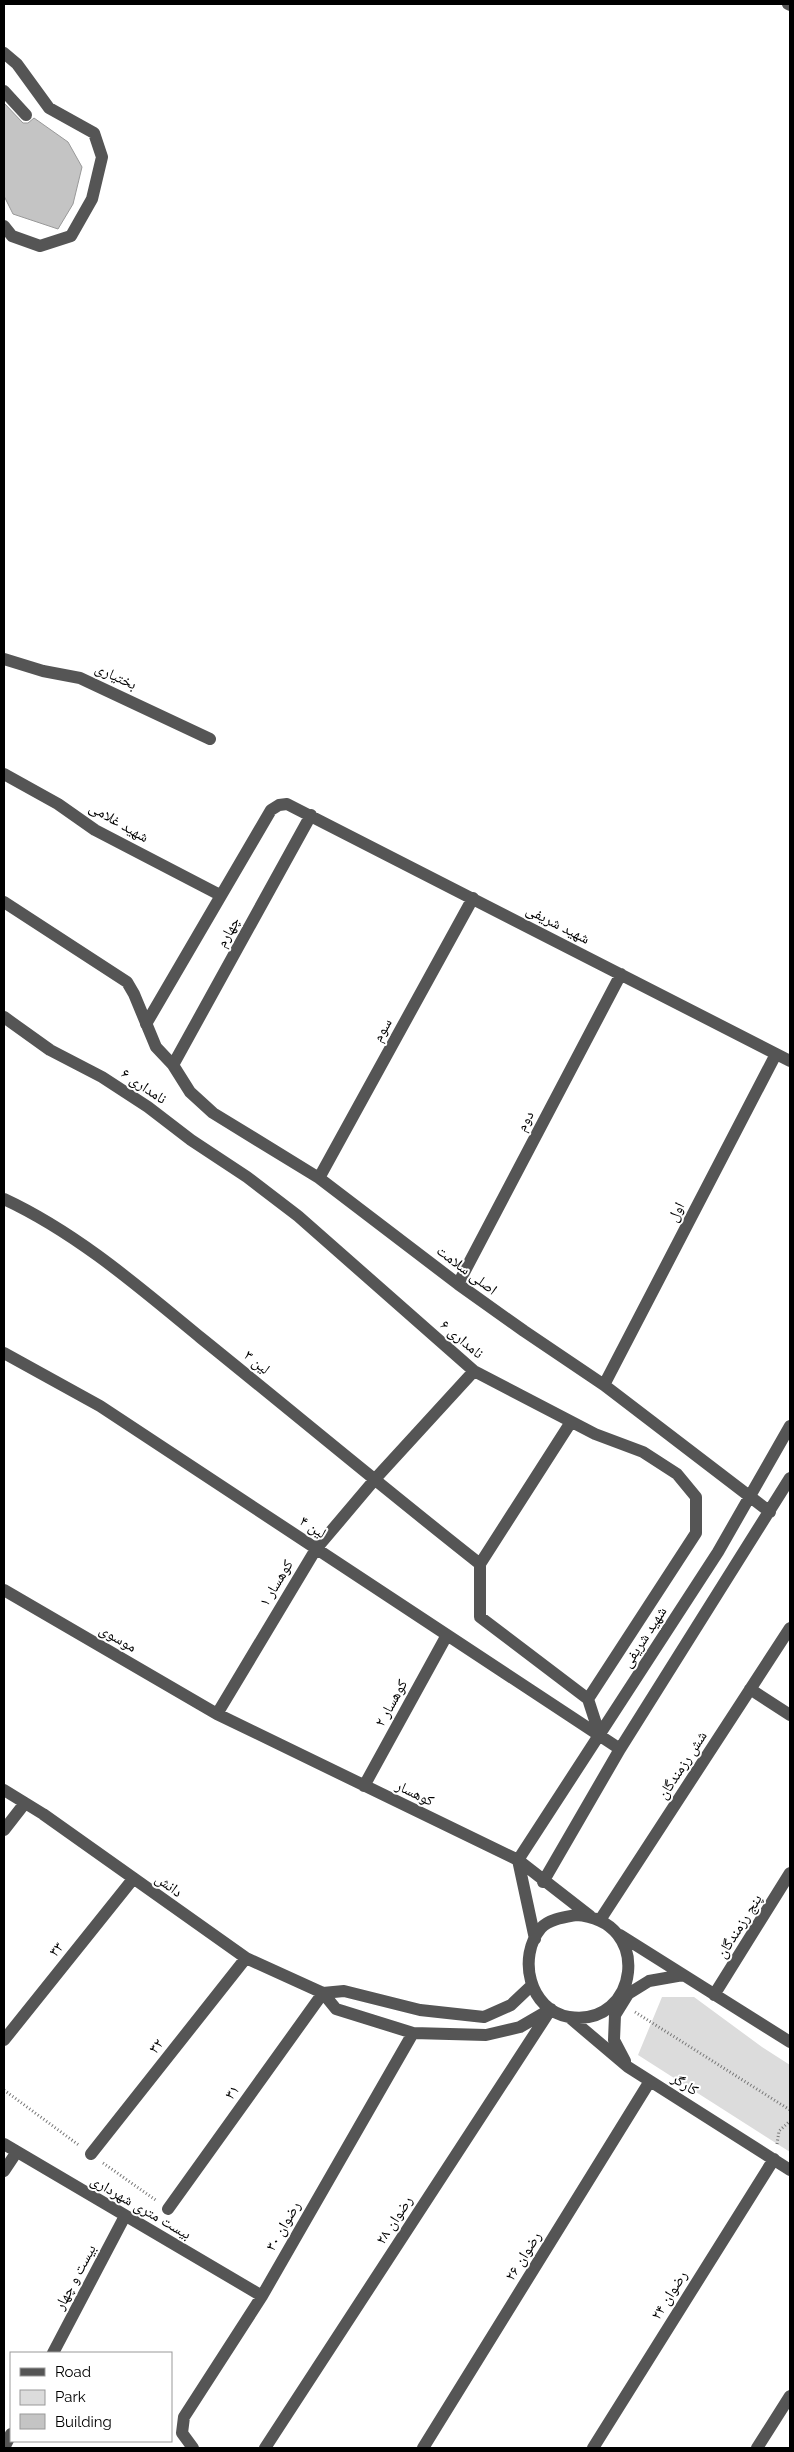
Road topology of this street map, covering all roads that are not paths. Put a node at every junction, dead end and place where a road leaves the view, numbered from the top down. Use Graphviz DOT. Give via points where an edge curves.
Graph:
graph roads {
  1 [pos="4,54"];
  2 [pos="4,91"];
  3 [pos="26,115"];
  4 [pos="4,226"];
  5 [pos="4,659"];
  6 [pos="210,739"];
  7 [pos="4,774"];
  8 [pos="311,815"];
  9 [pos="220,895"];
  10 [pos="473,898"];
  11 [pos="4,902"];
  12 [pos="621,974"];
  13 [pos="4,1017"];
  14 [pos="146,1024"];
  15 [pos="776,1054"];
  16 [pos="790,1061"];
  17 [pos="173,1065"];
  18 [pos="319,1178"];
  19 [pos="4,1199"];
  20 [pos="458,1284"];
  21 [pos="4,1354"];
  22 [pos="474,1371"];
  23 [pos="604,1385"];
  24 [pos="571,1422"];
  25 [pos="790,1426"];
  26 [pos="376,1478"];
  27 [pos="790,1478"];
  28 [pos="748,1497"];
  29 [pos="770,1512"];
  30 [pos="316,1549"];
  31 [pos="480,1564"];
  32 [pos="4,1590"];
  33 [pos="790,1628"];
  34 [pos="447,1635"];
  35 [pos="750,1689"];
  36 [pos="588,1699"];
  37 [pos="217,1714"];
  38 [pos="790,1716"];
  39 [pos="600,1736"];
  40 [pos="620,1749"];
  41 [pos="364,1786"];
  42 [pos="4,1790"];
  43 [pos="25,1803"];
  44 [pos="4,1830"];
  45 [pos="518,1860"];
  46 [pos="790,1873"];
  47 [pos="133,1878"];
  48 [pos="544,1882"];
  49 [pos="595,1918"];
  50 [pos="620,1935"];
  51 [pos="535,1939"];
  52 [pos="246,1958"];
  53 [pos="683,1975"];
  54 [pos="531,1986"];
  55 [pos="323,1993"];
  56 [pos="714,1995"];
  57 [pos="551,2009"];
  58 [pos="568,2017"];
  59 [pos="413,2033"];
  60 [pos="4,2040"];
  61 [pos="790,2042"];
  62 [pos="628,2067"];
  63 [pos="650,2081"];
  64 [pos="4,2144"];
  65 [pos="16,2152"];
  66 [pos="91,2154"];
  67 [pos="774,2159"];
  68 [pos="790,2170"];
  69 [pos="4,2171"];
  70 [pos="168,2209"];
  71 [pos="125,2216"];
  72 [pos="262,2296"];
  73 [pos="54,2352"];
  74 [pos="790,2396"];
  75 [pos="10,2436"];
  76 [pos="4,2448"];
  77 [pos="193,2448"];
  78 [pos="265,2448"];
  79 [pos="422,2448"];
  80 [pos="593,2448"];
  81 [pos="757,2448"];
  1 -- 4 [label="street" via="17,64 49,108 94,133 102,158 92,199 71,236 40,246 12,236"];
  2 -- 3 [label="street"];
  5 -- 6 [label="street, بختیاری" via="80,678 111,690"];
  7 -- 9 [label="street, شهید غلامی" via="58,804 95,830"];
  8 -- 9 [label="street, شهید شریفی" via="288,804 271,810"];
  8 -- 10 [label="street, شهید شریفی"];
  8 -- 17 [label="street, چهارم"];
  9 -- 14 [label="street, شهید شریفی"];
  10 -- 12 [label="street, شهید شریفی"];
  10 -- 18 [label="street, سوم"];
  11 -- 14 [label="street, اصلی سلامت" via="127,982"];
  12 -- 15 [label="street, شهید شریفی"];
  12 -- 20 [label="street, دوم"];
  13 -- 22 [label="street, نامداری ۶" via="50,1050 102,1077 148,1107 247,1177 298,1216"];
  14 -- 17 [label="street, اصلی سلامت" via="156,1047"];
  15 -- 16 [label="street, شهید شریفی"];
  15 -- 23 [label="street, اول"];
  17 -- 18 [label="street, اصلی سلامت" via="190,1092 213,1113"];
  18 -- 20 [label="street, اصلی سلامت"];
  19 -- 26 [label="street, لین ۳" via="30,1211 108,1264"];
  20 -- 23 [label="street, اصلی سلامت"];
  21 -- 30 [label="street, لین ۴" via="100,1406"];
  22 -- 24 [label="street, نامداری ۶"];
  22 -- 26 [label="street, کوهسار ۱"];
  23 -- 28 [label="street, اصلی سلامت"];
  24 -- 31 [label="street"];
  24 -- 36 [label="street, نامداری ۶" via="643,1452 678,1474 696,1497 696,1533"];
  25 -- 28 [label="street, شهید شریفی"];
  26 -- 30 [label="street, کوهسار ۱"];
  26 -- 31 [label="street, لین ۳"];
  27 -- 29 [label="street"];
  28 -- 29 [label="street, اصلی سلامت"];
  28 -- 39 [label="street, شهید شریفی" via="718,1552"];
  29 -- 40 [label="street"];
  30 -- 34 [label="street, لین ۴"];
  30 -- 37 [label="street, کوهسار ۱"];
  31 -- 36 [label="street" via="480,1617"];
  32 -- 37 [label="street, موسوی"];
  33 -- 35 [label="street, شش رزمندگان"];
  34 -- 39 [label="street, لین ۴"];
  34 -- 41 [label="street, کوهسار ۲"];
  35 -- 38 [label="street"];
  35 -- 49 [label="street, شش رزمندگان"];
  36 -- 39 [label="street"];
  37 -- 41 [label="street, کوهسار"];
  39 -- 40 [label="street, لین ۴"];
  39 -- 45 [label="street, شهید شریفی"];
  40 -- 48 [label="street"];
  41 -- 45 [label="street, کوهسار"];
  42 -- 43 [label="street, دانش"];
  43 -- 44 [label="street"];
  43 -- 47 [label="street, دانش"];
  45 -- 48 [label="street, کوهسار"];
  45 -- 51 [label="street"];
  46 -- 56 [label="street, پنج رزمندگان"];
  47 -- 52 [label="street, دانش"];
  47 -- 60 [label="street, ۳۳"];
  48 -- 49 [label="street, کوهسار"];
  49 -- 50 [label="street"];
  49 -- 51 [label="street" via="559,1918 542,1927"];
  50 -- 53 [label="street"];
  50 -- 58 [label="street" via="630,1958 628,1982 615,2003 593,2015"];
  51 -- 54 [label="street" via="527,1962"];
  52 -- 55 [label="street, دانش"];
  52 -- 66 [label="street, ۳۲"];
  53 -- 56 [label="street"];
  53 -- 62 [label="street" via="649,1981 628,1994 615,2015 614,2040"];
  54 -- 55 [label="street, دانش" via="511,2005 484,2017 420,2010 344,1992"];
  54 -- 57 [label="street"];
  55 -- 59 [label="street, دانش" via="336,2010"];
  55 -- 70 [label="street, ۳۱"];
  56 -- 61 [label="street"];
  57 -- 58 [label="street"];
  57 -- 59 [label="street, دانش" via="520,2027 486,2035"];
  57 -- 78 [label="street, رضوان ۲۸"];
  58 -- 62 [label="street, کارگر"];
  59 -- 72 [label="street, رضوان ۳۰"];
  62 -- 63 [label="street, کارگر"];
  63 -- 67 [label="street, کارگر"];
  63 -- 79 [label="street, رضوان ۲۶"];
  64 -- 65 [label="street, بیست متری شهرداری"];
  65 -- 69 [label="street"];
  65 -- 71 [label="street, بیست متری شهرداری"];
  67 -- 68 [label="street, کارگر"];
  67 -- 80 [label="street, رضوان ۲۴"];
  71 -- 72 [label="street, بیست متری شهرداری"];
  71 -- 73 [label="street, بیست و چهار"];
  72 -- 77 [label="street, رضوان ۳۰" via="184,2417 182,2433"];
  74 -- 81 [label="street"];
  75 -- 76 [label="street"];
}
